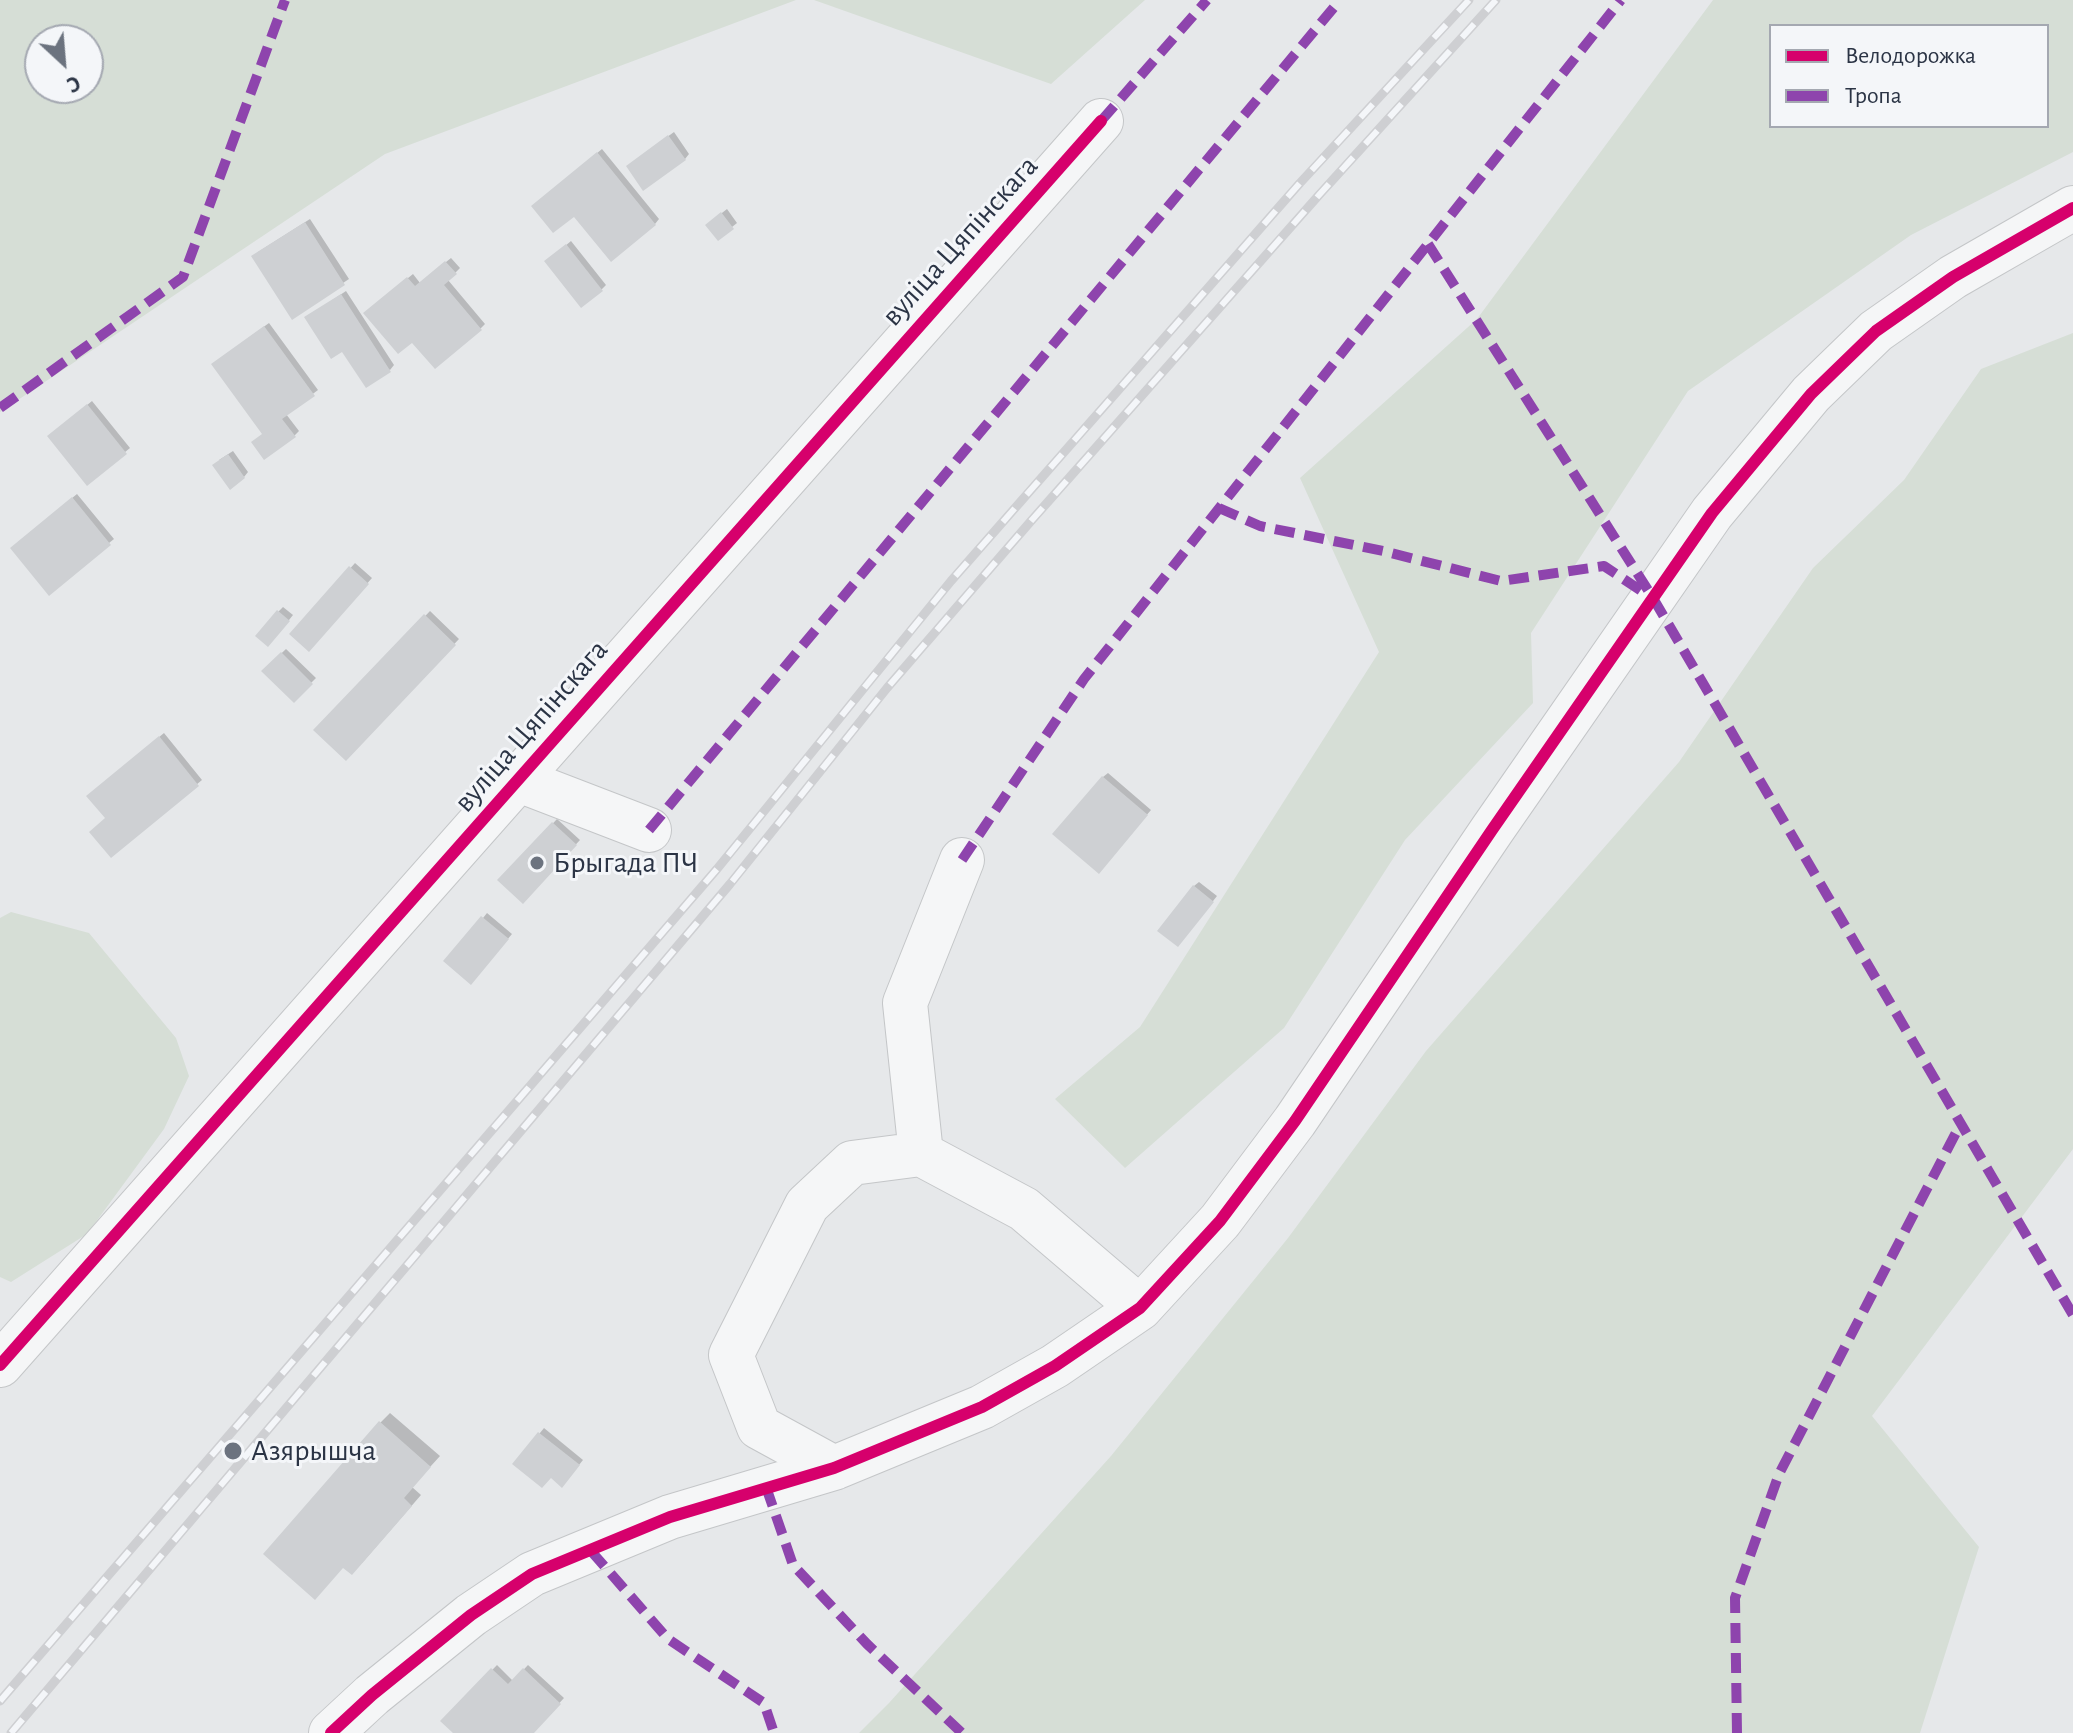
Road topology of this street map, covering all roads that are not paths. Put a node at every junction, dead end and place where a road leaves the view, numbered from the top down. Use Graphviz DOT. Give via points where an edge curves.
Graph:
graph roads {
  1 [pos="1101,121"];
  2 [pos="2073,208"];
  3 [pos="519,780"];
  4 [pos="649,830"];
  5 [pos="962,860"];
  6 [pos="921,1154"];
  7 [pos="1140,1308"];
  8 [pos="0,1365"];
  9 [pos="834,1468"];
  10 [pos="331,1733"];
  1 -- 3 [label="street, вуліца Цяпінскага"];
  2 -- 7 [label="street" via="1953,277 1876,331 1811,394 1712,513 1295,1121 1220,1221"];
  3 -- 4 [label="street"];
  3 -- 8 [label="street, вуліца Цяпінскага"];
  5 -- 6 [label="street" via="905,1003"];
  6 -- 7 [label="street" via="1024,1209"];
  6 -- 9 [label="street" via="852,1163 807,1205 731,1355 759,1427"];
  7 -- 9 [label="street" via="1055,1366 982,1407"];
  9 -- 10 [label="street" via="670,1517 532,1574 471,1615"];
}
